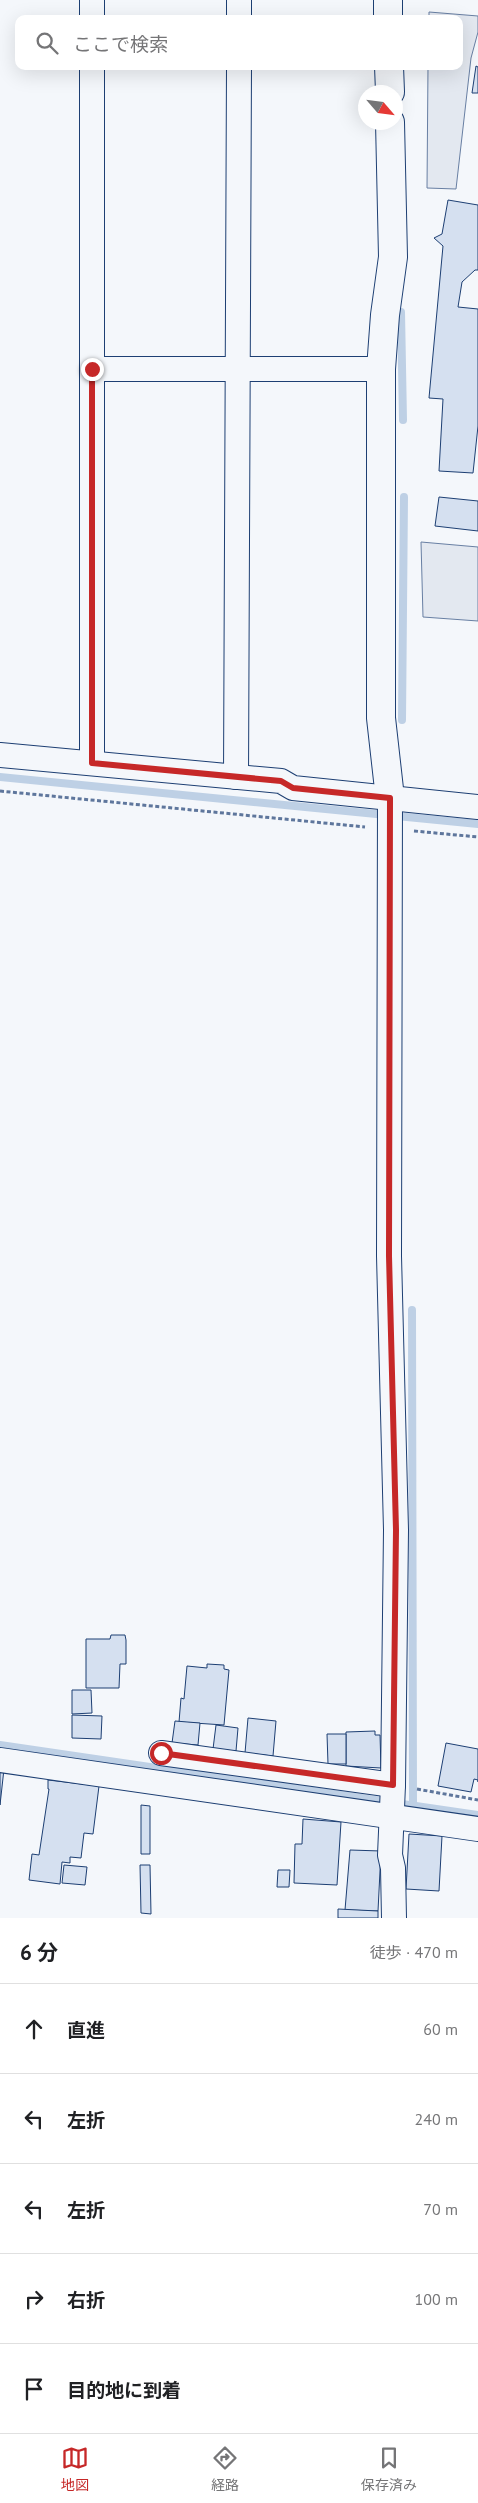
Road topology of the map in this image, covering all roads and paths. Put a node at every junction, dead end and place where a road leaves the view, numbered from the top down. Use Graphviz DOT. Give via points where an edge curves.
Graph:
graph roads {
  1 [pos="92,0"];
  2 [pos="239,0"];
  3 [pos="388,0"];
  4 [pos="92,15"];
  5 [pos="239,15"];
  6 [pos="388,15"];
  7 [pos="92,70"];
  8 [pos="239,70"];
  9 [pos="389,70"];
  10 [pos="390,85"];
  11 [pos="390,130"];
  12 [pos="92,369"];
  13 [pos="237,369"];
  14 [pos="381,369"];
  15 [pos="0,755"];
  16 [pos="92,763"];
  17 [pos="236,777"];
  18 [pos="0,791"];
  19 [pos="478,807"];
  20 [pos="390,815"];
  21 [pos="478,838"];
  22 [pos="161,1753"];
  23 [pos="0,1760"];
  24 [pos="418,1790"];
  25 [pos="478,1800"];
  26 [pos="391,1801"];
  27 [pos="478,1829"];
  28 [pos="394,1918"];
  1 -- 4 [label="street"];
  2 -- 5 [label="street"];
  3 -- 6 [label="street"];
  7 -- 12 [label="street"];
  8 -- 13 [label="street"];
  9 -- 10 [label="street"];
  11 -- 14 [label="street" via="393,257"];
  12 -- 13 [label="street"];
  12 -- 16 [label="street"];
  13 -- 14 [label="street"];
  13 -- 17 [label="street"];
  14 -- 20 [label="street" via="381,718"];
  15 -- 16 [label="street"];
  16 -- 17 [label="street"];
  17 -- 20 [label="street" via="281,781 293,788"];
  18 -- 20 [label="path"];
  19 -- 20 [label="street"];
  20 -- 21 [label="path"];
  20 -- 26 [label="street" via="389,1256 396,1530"];
  22 -- 26 [label="street"];
  23 -- 26 [label="street"];
  24 -- 25 [label="path"];
  26 -- 27 [label="street"];
  26 -- 28 [label="street"];
}
